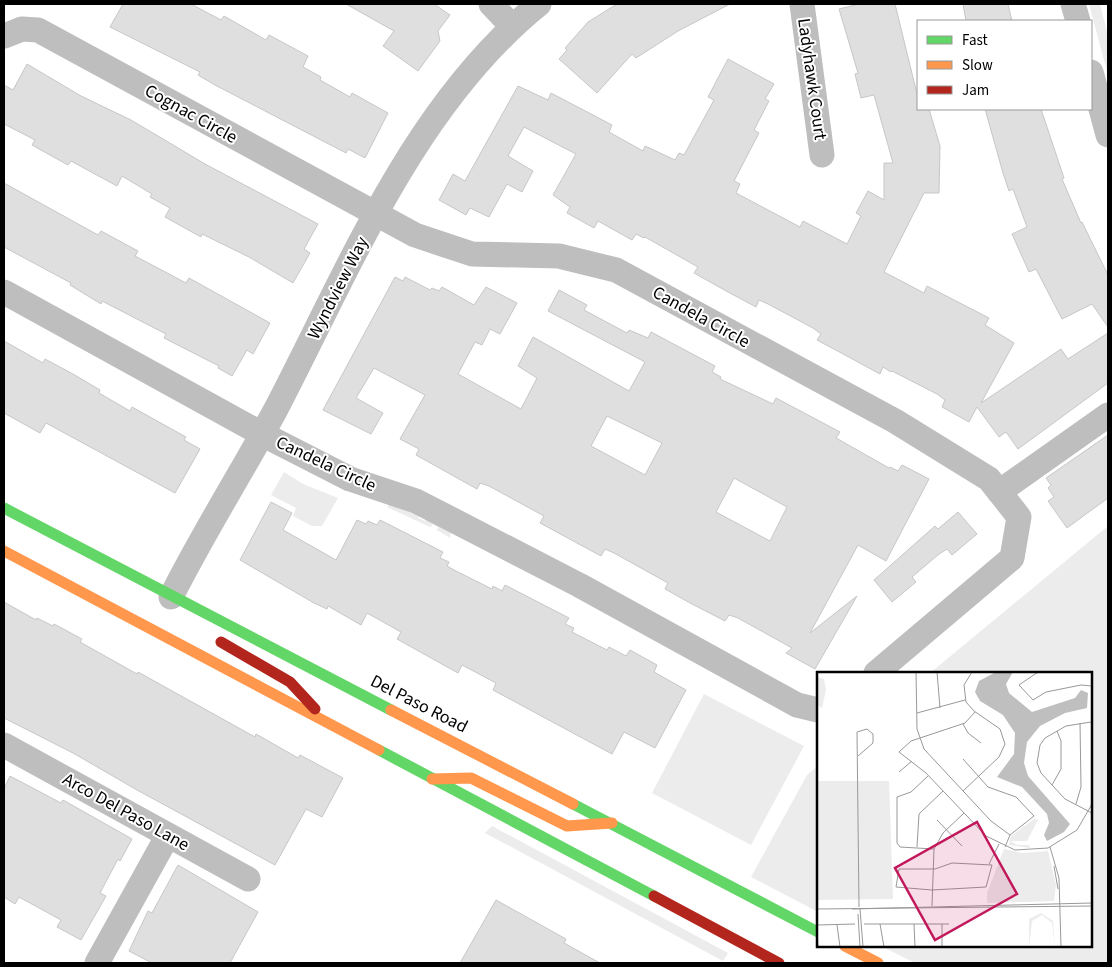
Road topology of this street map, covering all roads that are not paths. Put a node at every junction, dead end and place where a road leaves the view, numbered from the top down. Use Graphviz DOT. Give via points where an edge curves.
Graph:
graph roads {
  1 [pos="491,4"];
  2 [pos="539,4"];
  3 [pos="802,4"];
  4 [pos="1073,4"];
  5 [pos="1078,20"];
  6 [pos="512,26"];
  7 [pos="4,36"];
  8 [pos="1092,76"];
  9 [pos="1108,135"];
  10 [pos="822,155"];
  11 [pos="376,215"];
  12 [pos="4,292"];
  13 [pos="1108,414"];
  14 [pos="262,434"];
  15 [pos="999,492"];
  16 [pos="4,508"];
  17 [pos="4,551"];
  18 [pos="173,603"];
  19 [pos="209,635"];
  20 [pos="877,672"];
  21 [pos="817,710"];
  22 [pos="328,724"];
  23 [pos="4,746"];
  24 [pos="432,779"];
  25 [pos="612,823"];
  26 [pos="168,835"];
  27 [pos="248,879"];
  28 [pos="817,931"];
  29 [pos="847,947"];
  30 [pos="97,963"];
  31 [pos="779,963"];
  32 [pos="878,963"];
  1 -- 6 [label="street"];
  2 -- 6 [label="street, Wyndview Way"];
  3 -- 10 [label="street, Ladyhawk Court"];
  4 -- 5 [label="street"];
  6 -- 11 [label="street, Wyndview Way" via="476,64 419,141"];
  7 -- 11 [label="street, Cognac Circle" via="22,29 38,30"];
  8 -- 9 [label="street"];
  11 -- 14 [label="street, Wyndview Way"];
  11 -- 15 [label="street, Candela Circle" via="415,235 472,254 558,256 616,270 895,421 989,480"];
  12 -- 14 [label="street"];
  13 -- 15 [label="street"];
  14 -- 18 [label="street, Wyndview Way"];
  14 -- 21 [label="street, Candela Circle" via="350,479 416,501 579,585 797,705"];
  15 -- 20 [label="street, Candela Circle" via="1019,517 1012,558"];
  16 -- 18 [label="street, Del Paso Road"];
  17 -- 22 [label="street"];
  18 -- 25 [label="street, Del Paso Road"];
  19 -- 22 [label="street" via="290,682"];
  22 -- 24 [label="street"];
  23 -- 26 [label="street, Arco Del Paso Lane"];
  24 -- 25 [label="street" via="471,778 567,826"];
  24 -- 31 [label="street"];
  25 -- 28 [label="street, Del Paso Road"];
  26 -- 27 [label="street, Arco Del Paso Lane"];
  26 -- 30 [label="street"];
  29 -- 32 [label="street"];
}
